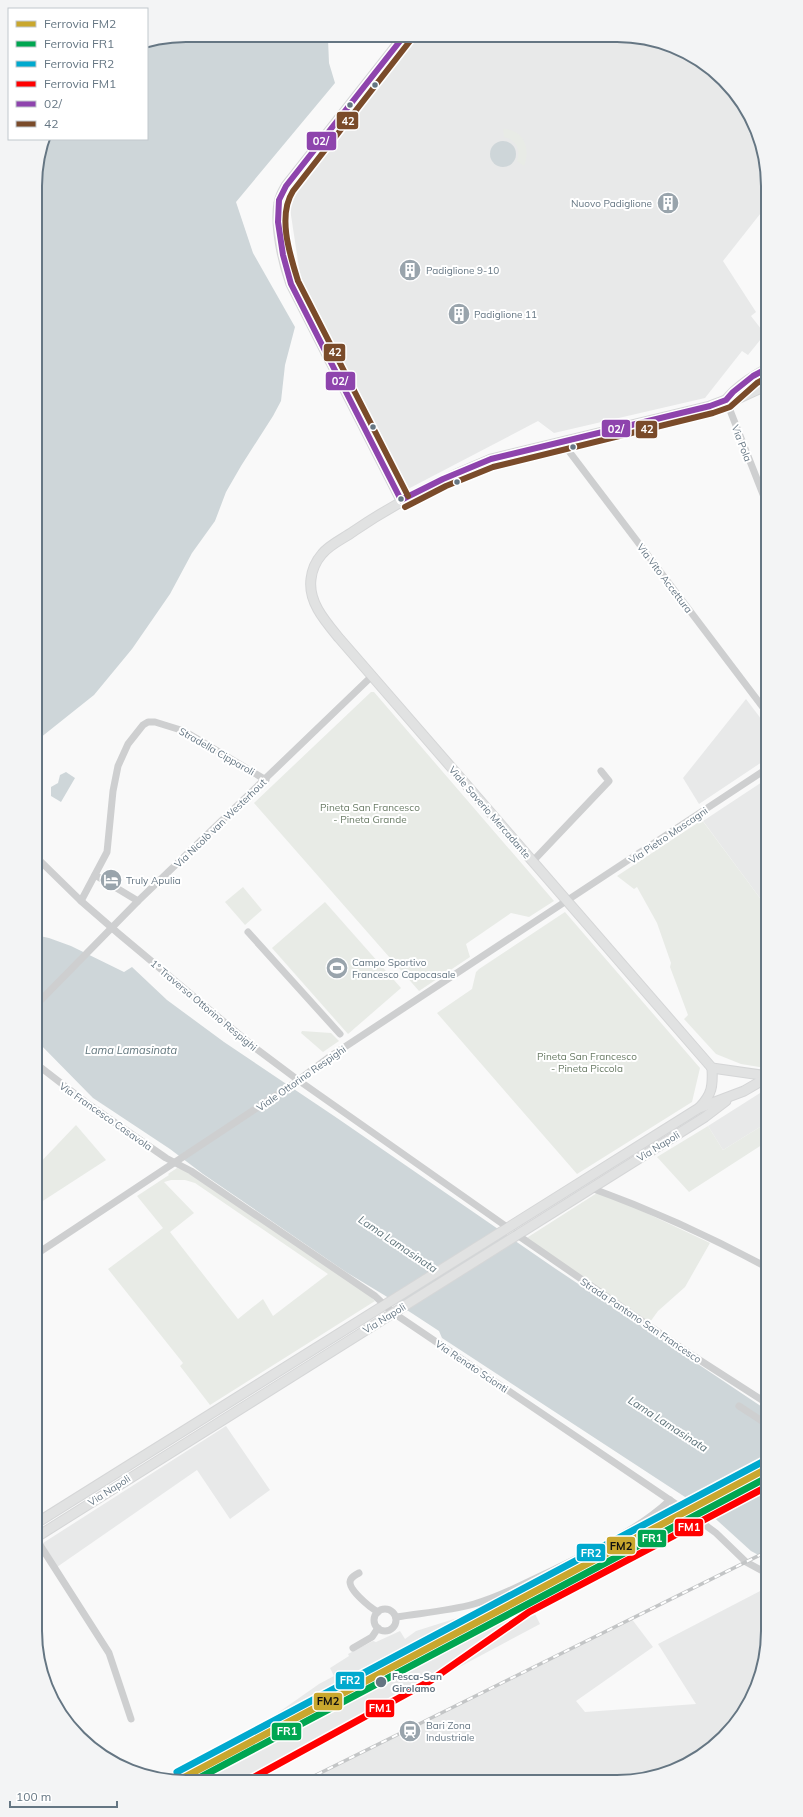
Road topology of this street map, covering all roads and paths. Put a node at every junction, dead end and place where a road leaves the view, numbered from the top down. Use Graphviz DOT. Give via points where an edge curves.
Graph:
graph roads {
  1 [pos="399,42"];
  2 [pos="761,372"];
  3 [pos="761,388"];
  4 [pos="726,400"];
  5 [pos="562,442"];
  6 [pos="761,489"];
  7 [pos="401,500"];
  8 [pos="372,676"];
  9 [pos="761,705"];
  10 [pos="601,771"];
  11 [pos="761,773"];
  12 [pos="266,780"];
  13 [pos="533,862"];
  14 [pos="42,863"];
  15 [pos="95,876"];
  16 [pos="81,901"];
  17 [pos="138,901"];
  18 [pos="567,902"];
  19 [pos="111,930"];
  20 [pos="248,932"];
  21 [pos="42,999"];
  22 [pos="340,1034"];
  23 [pos="712,1068"];
  24 [pos="42,1070"];
  25 [pos="761,1076"];
  26 [pos="761,1081"];
  27 [pos="296,1082"];
  28 [pos="731,1097"];
  29 [pos="699,1108"];
  30 [pos="175,1162"];
  31 [pos="591,1188"];
  32 [pos="507,1227"];
  33 [pos="516,1234"];
  34 [pos="42,1250"];
  35 [pos="761,1264"];
  36 [pos="386,1304"];
  37 [pos="395,1311"];
  38 [pos="761,1400"];
  39 [pos="739,1406"];
  40 [pos="761,1420"];
  41 [pos="670,1500"];
  42 [pos="42,1520"];
  43 [pos="42,1534"];
  44 [pos="42,1548"];
  45 [pos="761,1570"];
  46 [pos="359,1573"];
  47 [pos="378,1612"];
  48 [pos="396,1618"];
  49 [pos="378,1628"];
  50 [pos="353,1648"];
  51 [pos="131,1719"];
  1 -- 7 [label="main road" via="286,186 279,202 278,216 282,249 291,284"];
  2 -- 4 [label="main road"];
  3 -- 4 [label="main road, Viale Saverio Mercadante" via="736,400"];
  4 -- 5 [label="main road, Viale Saverio Mercadante"];
  4 -- 6 [label="street, Via Pola"];
  5 -- 7 [label="main road, Viale Saverio Mercadante" via="491,459"];
  5 -- 9 [label="street, Via Vito Accettura"];
  7 -- 8 [label="main road, Viale Saverio Mercadante" via="321,555 312,573 310,584 313,602"];
  8 -- 12 [label="street, Via Nicolò van Westerhout"];
  8 -- 13 [label="main road, Viale Saverio Mercadante"];
  10 -- 13 [label="street" via="610,781"];
  11 -- 18 [label="street, Via Pietro Mascagni"];
  12 -- 15 [label="street, Stradella Cipparoli" via="184,730 155,722 143,724 128,744 118,766 107,852"];
  12 -- 17 [label="street, Via Nicolò van Westerhout"];
  13 -- 18 [label="main road, Viale Saverio Mercadante"];
  14 -- 16 [label="street"];
  15 -- 16 [label="street, Stradella Cipparoli"];
  15 -- 17 [label="street"];
  16 -- 19 [label="street"];
  17 -- 19 [label="street, Via Nicolò van Westerhout"];
  18 -- 23 [label="main road, Viale Saverio Mercadante"];
  18 -- 27 [label="street, Viale Ottorino Respighi" via="328,1058"];
  19 -- 21 [label="street, Via Nicolò van Westerhout"];
  19 -- 27 [label="street, 1° Traversa Ottorino Respighi"];
  20 -- 22 [label="street"];
  23 -- 25 [label="main road"];
  23 -- 29 [label="main road" via="711,1091"];
  24 -- 30 [label="street, Via Francesco Casavola"];
  26 -- 28 [label="main road, Via Napoli"];
  27 -- 30 [label="street, Viale Ottorino Respighi"];
  27 -- 32 [label="street"];
  28 -- 29 [label="main road, Via Napoli"];
  28 -- 31 [label="main road, Via Napoli" via="705,1117"];
  29 -- 32 [label="main road, Via Napoli"];
  30 -- 34 [label="street, Viale Ottorino Respighi"];
  30 -- 36 [label="street, Via Renato Scionti"];
  31 -- 33 [label="main road, Via Napoli"];
  31 -- 35 [label="street" via="630,1202 715,1240"];
  32 -- 36 [label="main road, Via Napoli"];
  33 -- 37 [label="main road, Via Napoli"];
  33 -- 38 [label="street, Strada Pantano San Francesco" via="684,1350"];
  36 -- 37 [label="street, Via Renato Scionti"];
  36 -- 42 [label="main road, Via Napoli"];
  37 -- 41 [label="street, Via Renato Scionti"];
  37 -- 43 [label="main road, Via Napoli"];
  39 -- 40 [label="street"];
  41 -- 45 [label="street, Via Renato Scionti" via="716,1533 749,1564"];
  41 -- 48 [label="street" via="637,1526 496,1597 473,1604"];
  44 -- 51 [label="street" via="109,1653"];
  46 -- 47 [label="street" via="351,1578 352,1587 365,1604"];
  47 -- 48 [label="street" via="392,1611"];
  47 -- 49 [label="street" via="374,1618"];
  48 -- 49 [label="street" via="395,1625 390,1630"];
  49 -- 50 [label="street" via="372,1637"];
}
